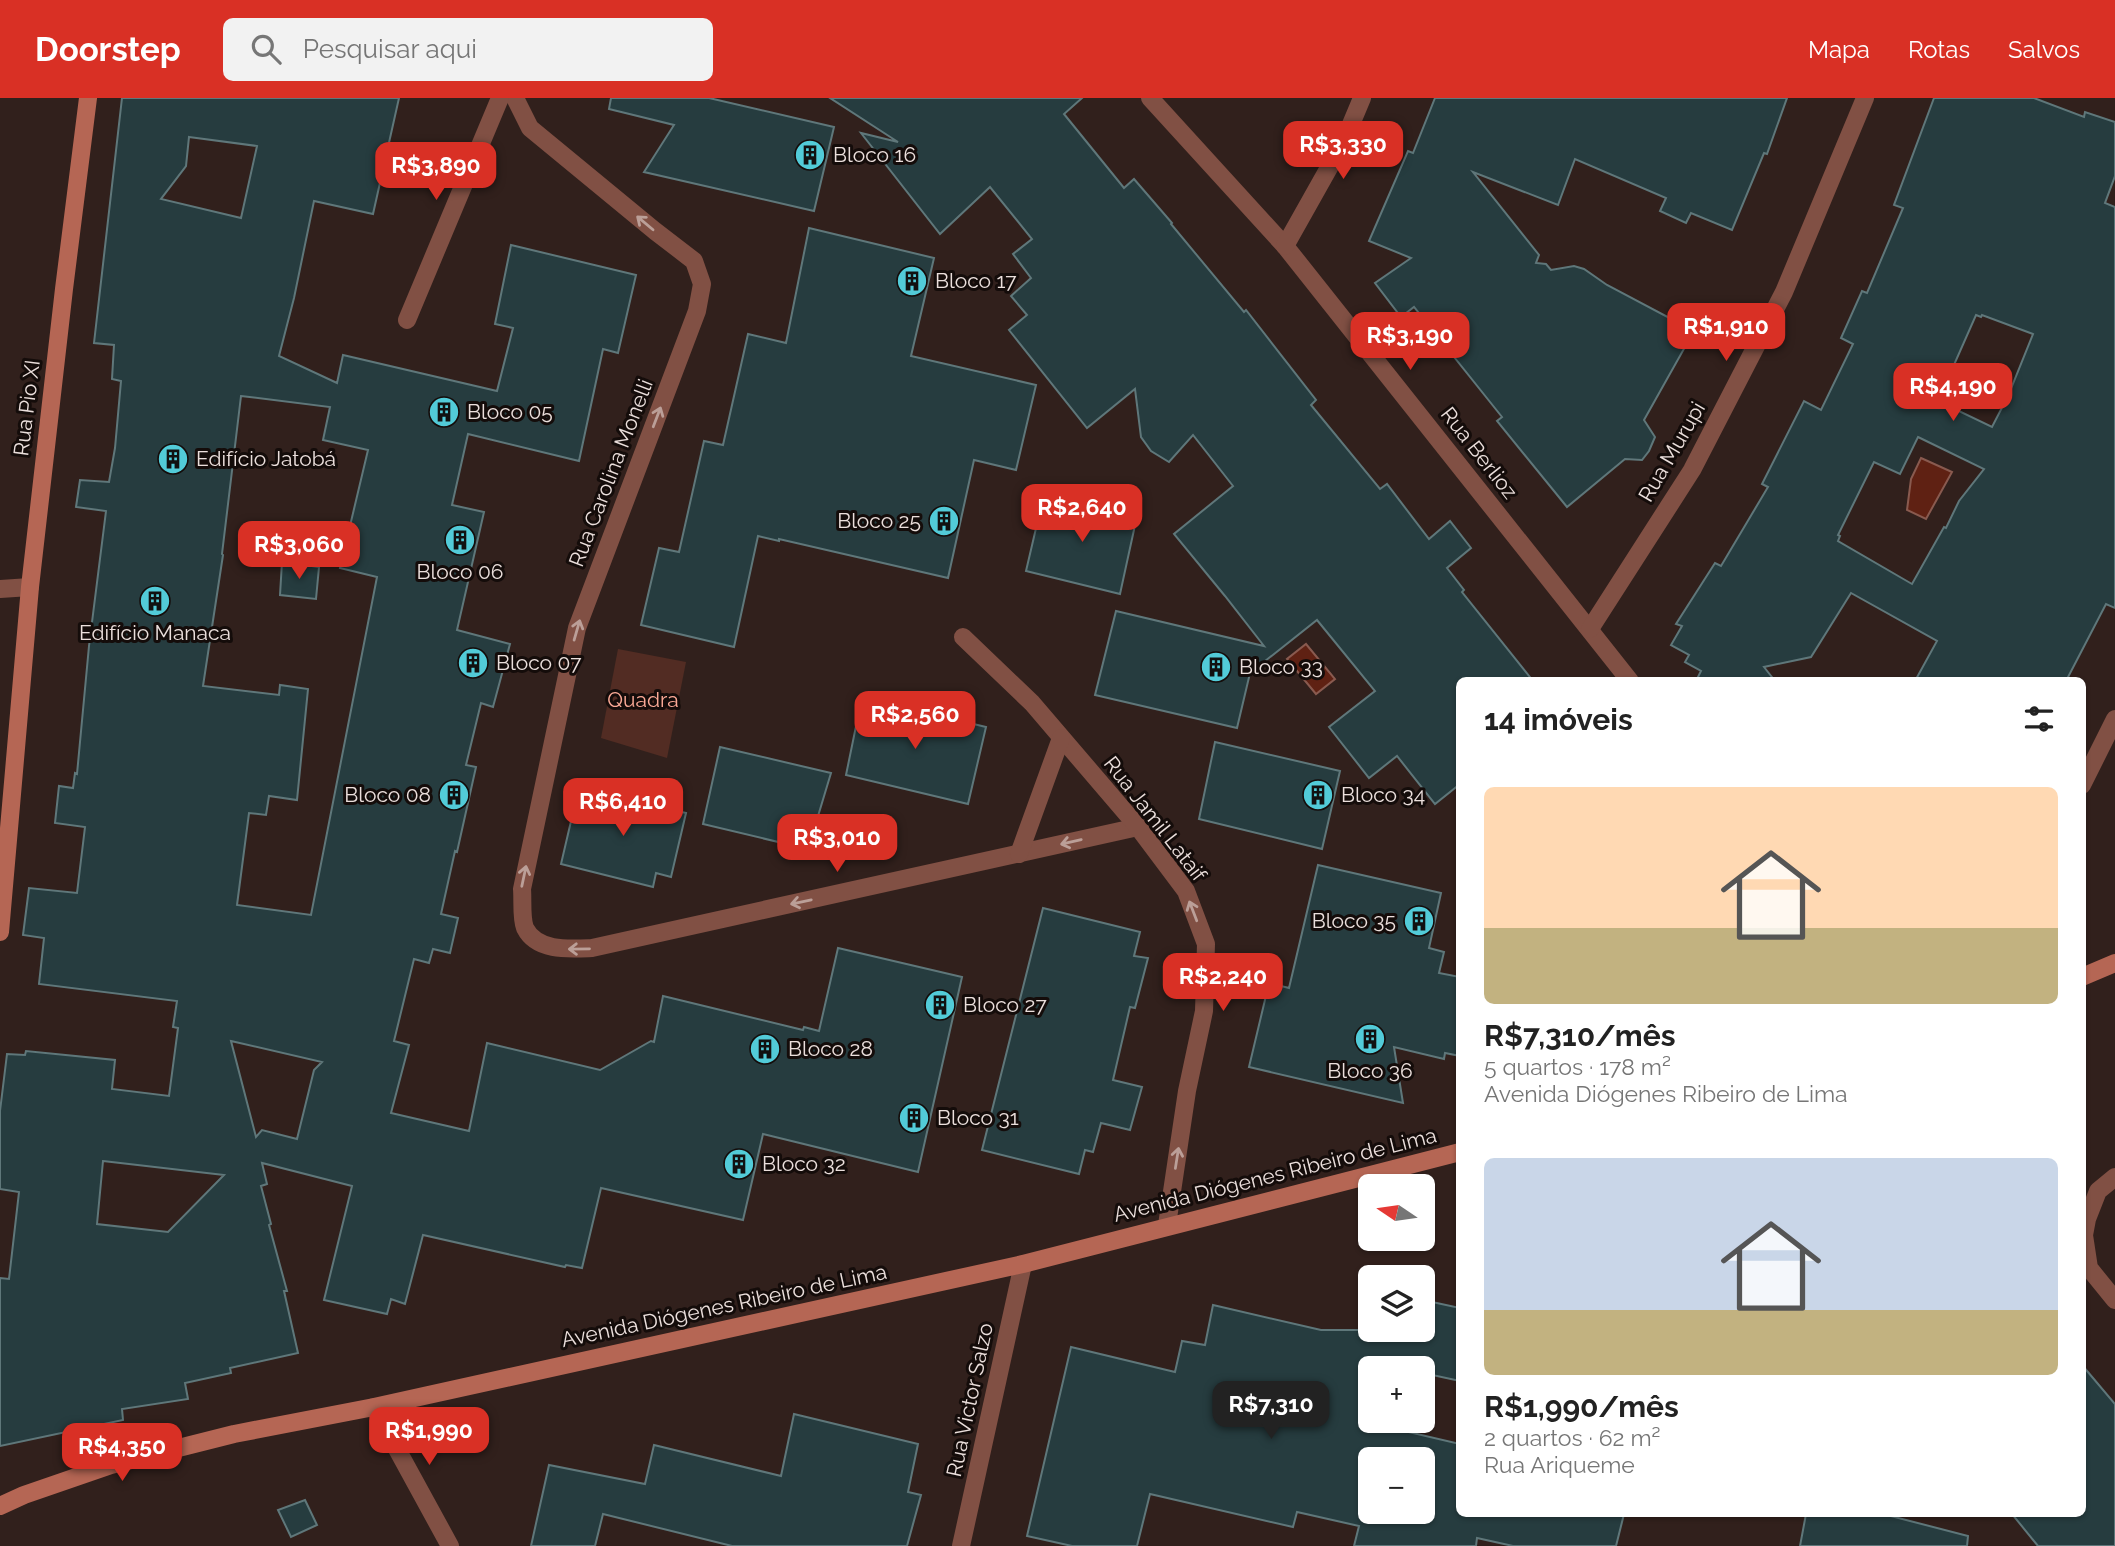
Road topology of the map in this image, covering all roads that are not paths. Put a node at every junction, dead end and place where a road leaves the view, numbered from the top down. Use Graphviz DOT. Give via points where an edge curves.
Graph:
graph roads {
  1 [pos="88,98"];
  2 [pos="500,98"];
  3 [pos="515,98"];
  4 [pos="1150,98"];
  5 [pos="1362,98"];
  6 [pos="1865,98"];
  7 [pos="1285,246"];
  8 [pos="407,320"];
  9 [pos="30,587"];
  10 [pos="0,589"];
  11 [pos="1590,629"];
  12 [pos="962,638"];
  13 [pos="1627,677"];
  14 [pos="2115,719"];
  15 [pos="1061,738"];
  16 [pos="2086,777"];
  17 [pos="1138,827"];
  18 [pos="1019,854"];
  19 [pos="0,932"];
  20 [pos="2115,963"];
  21 [pos="2086,975"];
  22 [pos="1456,1153"];
  23 [pos="2115,1177"];
  24 [pos="2086,1224"];
  25 [pos="1167,1225"];
  26 [pos="2086,1248"];
  27 [pos="1023,1264"];
  28 [pos="2115,1300"];
  29 [pos="374,1407"];
  30 [pos="0,1506"];
  31 [pos="450,1546"];
  32 [pos="961,1546"];
  1 -- 9 [label="main road, Rua Pio XI"];
  2 -- 8 [label="street"];
  18 -- 3 [label="street, Rua Carolina Monelli, one-way" via="592,948 561,949 535,940 524,926 522,889 577,628 697,311 702,284 694,261 530,128"];
  4 -- 7 [label="street, Rua Berlioz"];
  5 -- 7 [label="street" via="1344,141"];
  6 -- 11 [label="street, Rua Murupi" via="1778,304 1692,470"];
  7 -- 11 [label="street, Rua Berlioz"];
  9 -- 10 [label="street"];
  9 -- 19 [label="main road, Rua Pio XI"];
  11 -- 13 [label="street, Rua Berlioz"];
  12 -- 15 [label="street, Rua Jamil Lataif"];
  14 -- 16 [label="street"];
  15 -- 17 [label="street, Rua Jamil Lataif"];
  15 -- 18 [label="street"];
  17 -- 18 [label="street, one-way"];
  25 -- 17 [label="street, Rua Jamil Lataif, one-way" via="1203,1011 1206,944 1186,891"];
  20 -- 21 [label="main road"];
  22 -- 25 [label="main road, Avenida Diógenes Ribeiro de Lima"];
  23 -- 24 [label="street" via="2098,1191"];
  25 -- 27 [label="main road, Avenida Diógenes Ribeiro de Lima"];
  26 -- 28 [label="street" via="2089,1268"];
  27 -- 29 [label="main road, Avenida Diógenes Ribeiro de Lima"];
  27 -- 32 [label="street, Rua Victor Salzo"];
  29 -- 30 [label="main road, Avenida Diógenes Ribeiro de Lima" via="234,1434 111,1465"];
  29 -- 31 [label="street"];
}
